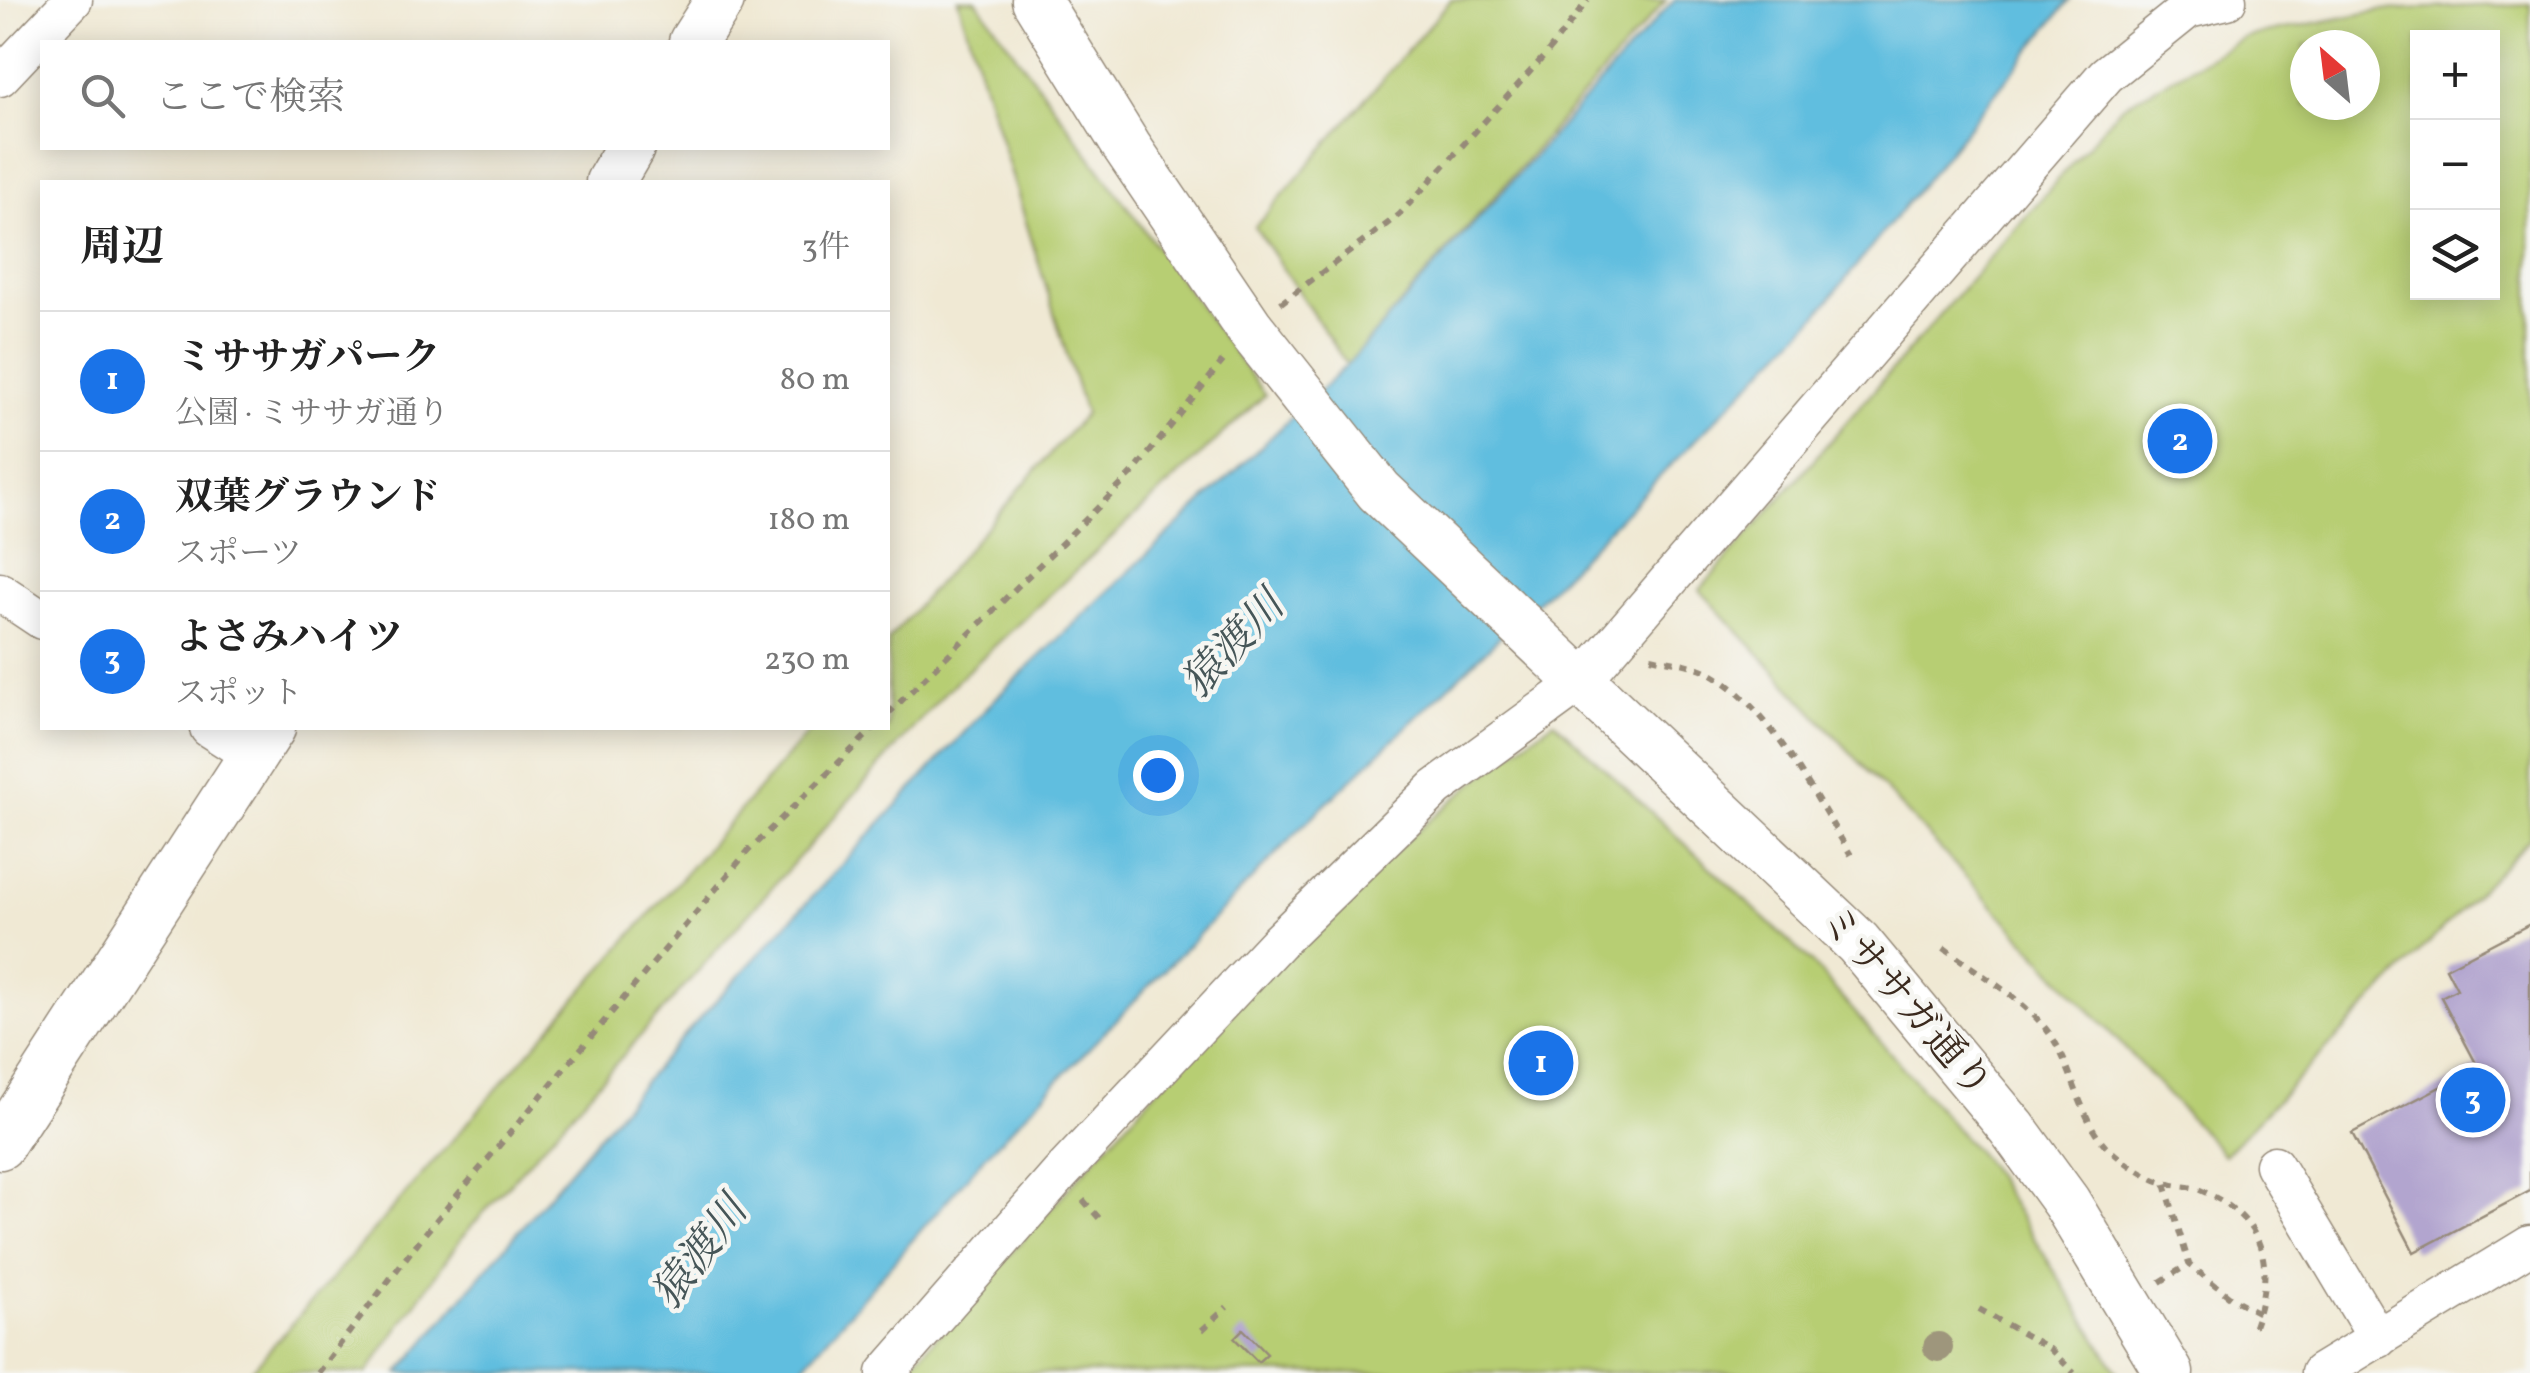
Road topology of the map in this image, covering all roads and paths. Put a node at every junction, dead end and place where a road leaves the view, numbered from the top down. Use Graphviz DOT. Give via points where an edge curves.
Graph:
graph roads {
  1 [pos="74,0"];
  2 [pos="1036,0"];
  3 [pos="1588,0"];
  4 [pos="2227,0"];
  5 [pos="0,77"];
  6 [pos="629,150"];
  7 [pos="611,180"];
  8 [pos="1249,327"];
  9 [pos="0,592"];
  10 [pos="40,619"];
  11 [pos="1650,657"];
  12 [pos="1580,682"];
  13 [pos="890,712"];
  14 [pos="217,730"];
  15 [pos="872,730"];
  16 [pos="262,742"];
  17 [pos="1852,855"];
  18 [pos="1944,948"];
  19 [pos="0,1146"];
  20 [pos="2274,1165"];
  21 [pos="2165,1184"];
  22 [pos="2530,1245"];
  23 [pos="2188,1264"];
  24 [pos="2159,1282"];
  25 [pos="1227,1307"];
  26 [pos="1979,1309"];
  27 [pos="2260,1313"];
  28 [pos="1202,1330"];
  29 [pos="2251,1334"];
  30 [pos="2378,1338"];
  31 [pos="318,1373"];
  32 [pos="886,1373"];
  33 [pos="2074,1373"];
  34 [pos="2169,1373"];
  35 [pos="2320,1373"];
  1 -- 5 [label="street"];
  2 -- 8 [label="street, ミササガ通り"];
  3 -- 8 [label="path" via="1398,215"];
  4 -- 12 [label="street" via="2188,9 2106,75"];
  6 -- 7 [label="street"];
  8 -- 12 [label="street, ミササガ通り" via="1379,491"];
  8 -- 13 [label="path" via="1132,474"];
  9 -- 10 [label="street"];
  11 -- 17 [label="path" via="1703,670 1744,698"];
  12 -- 32 [label="street" via="1436,788 1278,942 1060,1174"];
  12 -- 34 [label="street, ミササガ通り" via="1858,942 2056,1187"];
  14 -- 16 [label="street"];
  15 -- 31 [label="path" via="748,850 422,1237"];
  16 -- 19 [label="street"];
  18 -- 21 [label="path" via="2054,1038 2102,1142"];
  20 -- 30 [label="street"];
  21 -- 23 [label="path"];
  21 -- 27 [label="path" via="2196,1188 2250,1225 2264,1253"];
  22 -- 30 [label="street"];
  23 -- 24 [label="path"];
  23 -- 27 [label="path"];
  25 -- 28 [label="path"];
  26 -- 33 [label="path" via="2050,1350"];
  27 -- 29 [label="path"];
  30 -- 35 [label="street"];
}
